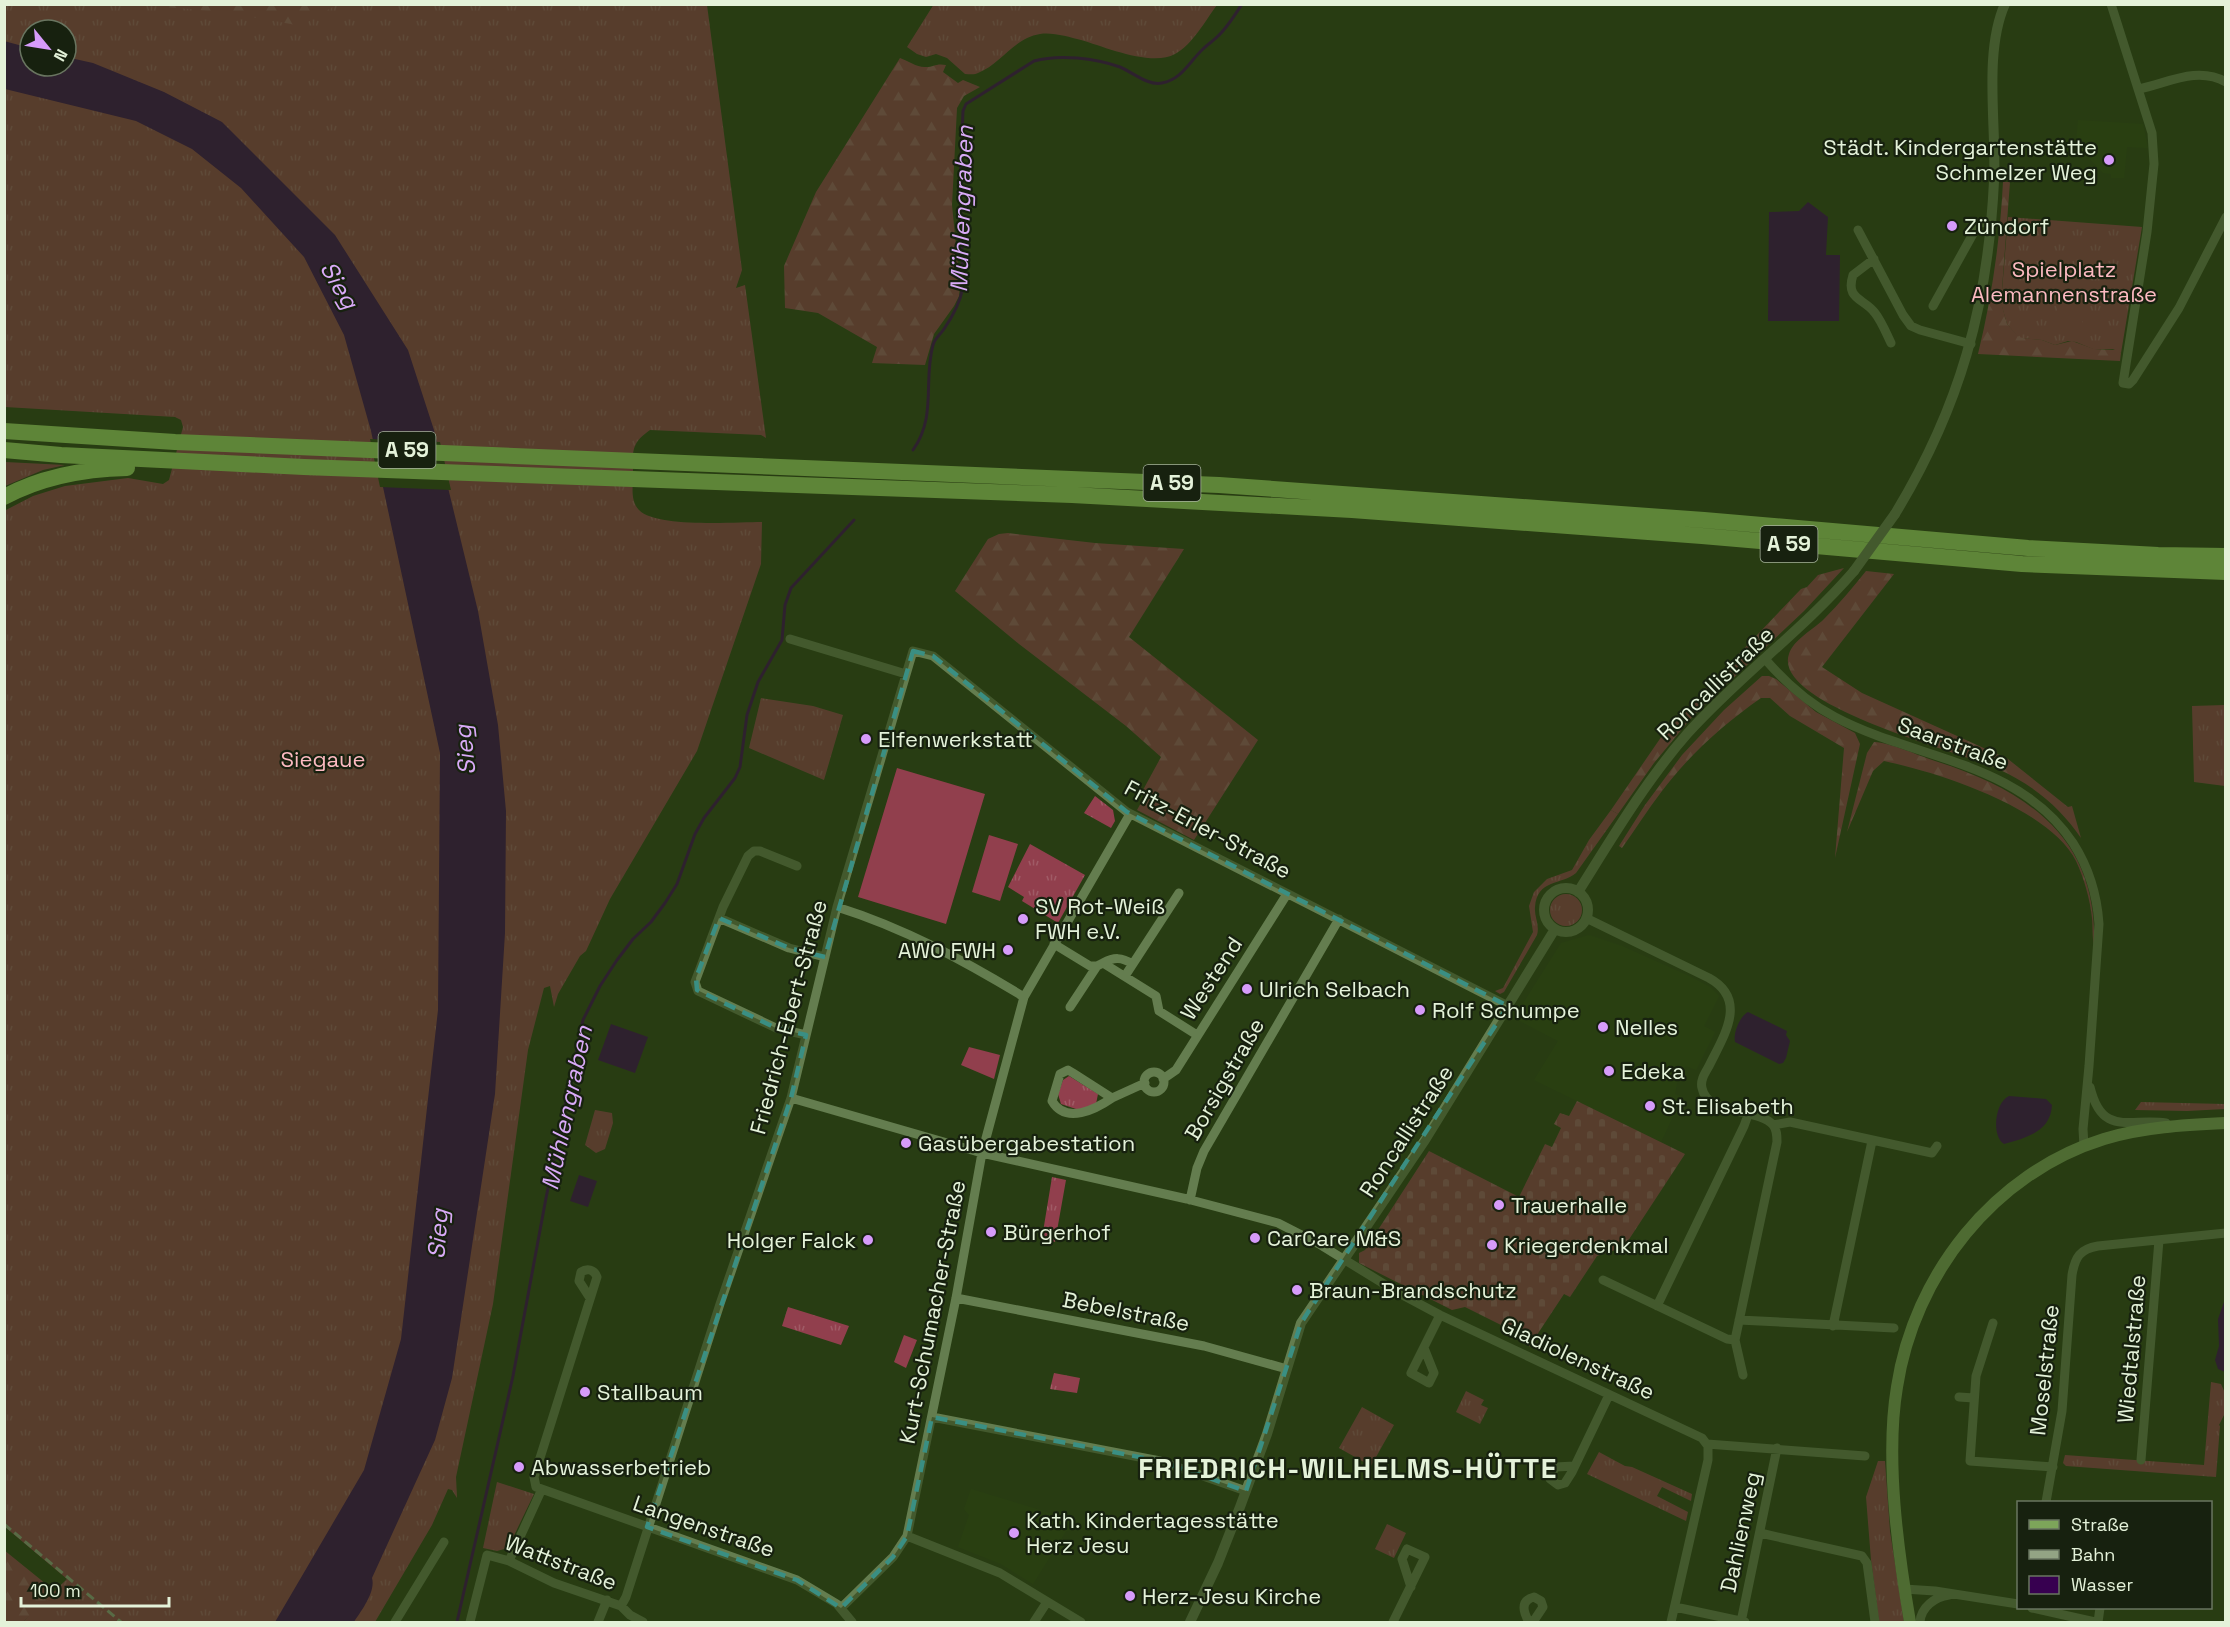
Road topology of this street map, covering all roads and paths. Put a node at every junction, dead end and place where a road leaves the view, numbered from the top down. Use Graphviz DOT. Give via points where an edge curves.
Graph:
graph roads {
  1 [pos="2005,4"];
  2 [pos="2111,4"];
  3 [pos="2226,82"];
  4 [pos="2139,89"];
  5 [pos="2226,217"];
  6 [pos="1992,222"];
  7 [pos="1858,230"];
  8 [pos="1874,259"];
  9 [pos="1933,306"];
  10 [pos="1891,343"];
  11 [pos="1971,344"];
  12 [pos="4,431"];
  13 [pos="4,450"];
  14 [pos="174,464"];
  15 [pos="4,497"];
  16 [pos="2226,556"];
  17 [pos="2226,572"];
  18 [pos="790,639"];
  19 [pos="913,651"];
  20 [pos="1765,659"];
  21 [pos="906,674"];
  22 [pos="1130,814"];
  23 [pos="797,866"];
  24 [pos="1578,892"];
  25 [pos="1179,893"];
  26 [pos="1287,894"];
  27 [pos="837,907"];
  28 [pos="719,918"];
  29 [pos="1586,918"];
  30 [pos="1340,919"];
  31 [pos="1555,929"];
  32 [pos="1054,944"];
  33 [pos="825,957"];
  34 [pos="1132,964"];
  35 [pos="1100,965"];
  36 [pos="1125,976"];
  37 [pos="1024,997"];
  38 [pos="1508,1006"];
  39 [pos="1070,1007"];
  40 [pos="806,1035"];
  41 [pos="1197,1035"];
  42 [pos="2088,1079"];
  43 [pos="791,1098"];
  44 [pos="1112,1098"];
  45 [pos="1748,1115"];
  46 [pos="2226,1123"];
  47 [pos="1773,1125"];
  48 [pos="2181,1126"];
  49 [pos="1872,1141"];
  50 [pos="1937,1146"];
  51 [pos="2084,1146"];
  52 [pos="982,1153"];
  53 [pos="1190,1200"];
  54 [pos="2226,1233"];
  55 [pos="2159,1240"];
  56 [pos="1344,1260"];
  57 [pos="1603,1280"];
  58 [pos="590,1299"];
  59 [pos="956,1299"];
  60 [pos="1657,1306"];
  61 [pos="1440,1315"];
  62 [pos="1739,1320"];
  63 [pos="1993,1323"];
  64 [pos="1833,1326"];
  65 [pos="1894,1328"];
  66 [pos="1734,1340"];
  67 [pos="1424,1348"];
  68 [pos="1287,1369"];
  69 [pos="1743,1375"];
  70 [pos="1609,1395"];
  71 [pos="1959,1397"];
  72 [pos="1974,1398"];
  73 [pos="932,1417"];
  74 [pos="1705,1441"];
  75 [pos="1777,1448"];
  76 [pos="1864,1456"];
  77 [pos="2141,1460"];
  78 [pos="1574,1466"];
  79 [pos="2053,1467"];
  80 [pos="538,1487"];
  81 [pos="1246,1491"];
  82 [pos="2046,1501"];
  83 [pos="647,1527"];
  84 [pos="1760,1533"];
  85 [pos="908,1536"];
  86 [pos="444,1542"];
  87 [pos="509,1561"];
  88 [pos="1411,1587"];
  89 [pos="1904,1589"];
  90 [pos="1955,1594"];
  91 [pos="607,1600"];
  92 [pos="1047,1602"];
  93 [pos="2017,1604"];
  94 [pos="621,1606"];
  95 [pos="1675,1607"];
  96 [pos="841,1608"];
  97 [pos="2042,1609"];
  98 [pos="1744,1622"];
  99 [pos="2044,1622"];
  100 [pos="395,1623"];
  101 [pos="470,1623"];
  102 [pos="598,1623"];
  103 [pos="643,1623"];
  104 [pos="852,1623"];
  105 [pos="1034,1623"];
  106 [pos="1081,1623"];
  107 [pos="1190,1623"];
  108 [pos="1393,1623"];
  109 [pos="1671,1623"];
  110 [pos="1875,1623"];
  111 [pos="1910,1623"];
  112 [pos="1920,1623"];
  113 [pos="2097,1623"];
  1 -- 6 [label="street, Roncallistraße" via="1995,47"];
  2 -- 4 [label="street"];
  3 -- 4 [label="street" via="2195,75"];
  4 -- 5 [label="street" via="2152,132 2154,164 2122,383 2133,380 2167,329"];
  6 -- 9 [label="street" via="1979,223"];
  6 -- 11 [label="street, Roncallistraße"];
  7 -- 8 [label="street"];
  8 -- 10 [label="street" via="1853,275 1851,289 1857,300 1873,311"];
  8 -- 11 [label="street" via="1911,326"];
  11 -- 20 [label="street, Roncallistraße, bridge" via="1940,433 1895,514 1854,571"];
  12 -- 16 [label="highway, A 59" via="176,442 1230,486 2028,548"];
  13 -- 14 [label="highway"];
  14 -- 15 [label="highway" via="65,473"];
  14 -- 17 [label="highway, A 59" via="1049,494 1341,510 2022,564"];
  18 -- 21 [label="street"];
  19 -- 21 [label="street, Friedrich-Ebert-Straße"];
  19 -- 22 [label="street, Fritz-Erler-Straße" via="933,656"];
  20 -- 24 [label="street, Roncallistraße" via="1666,759"];
  20 -- 42 [label="street, Saarstraße" via="1800,694 1833,717 1869,734 2011,785 2040,806 2068,835 2086,867 2098,908 2099,947"];
  21 -- 27 [label="street, Friedrich-Ebert-Straße"];
  22 -- 26 [label="street, Fritz-Erler-Straße"];
  22 -- 32 [label="street, Kurt-Schumacher-Straße"];
  23 -- 28 [label="street" via="760,851 751,853"];
  24 -- 29 [label="street" via="1587,904"];
  24 -- 31 [label="street" via="1561,888 1547,898 1545,915"];
  25 -- 34 [label="street"];
  26 -- 30 [label="street, Fritz-Erler-Straße"];
  26 -- 41 [label="street, Westend"];
  27 -- 33 [label="street, Friedrich-Ebert-Straße"];
  27 -- 37 [label="street" via="950,954"];
  28 -- 33 [label="street" via="789,948"];
  28 -- 40 [label="street" via="696,978 697,990 776,1028"];
  29 -- 31 [label="street" via="1576,929"];
  29 -- 45 [label="street" via="1721,986 1729,1000 1731,1018 1703,1078 1702,1091 1708,1099"];
  30 -- 38 [label="street, Fritz-Erler-Straße"];
  30 -- 53 [label="street, Borsigstraße" via="1204,1151"];
  31 -- 38 [label="street, Roncallistraße"];
  32 -- 35 [label="street" via="1090,966"];
  32 -- 37 [label="street, Kurt-Schumacher-Straße"];
  33 -- 40 [label="street, Friedrich-Ebert-Straße"];
  34 -- 35 [label="street" via="1112,958"];
  34 -- 36 [label="street"];
  35 -- 36 [label="street"];
  35 -- 39 [label="street"];
  36 -- 41 [label="street" via="1156,996 1159,1011"];
  37 -- 52 [label="street, Kurt-Schumacher-Straße"];
  38 -- 56 [label="street, Roncallistraße"];
  40 -- 43 [label="street, Friedrich-Ebert-Straße"];
  41 -- 44 [label="street, Westend" via="1176,1070 1163,1079 1152,1073 1144,1083"];
  42 -- 48 [label="street" via="2097,1108 2109,1119 2124,1124 2159,1122"];
  42 -- 51 [label="street, Saarstraße" via="2082,1129"];
  43 -- 52 [label="street, Gladiolenstraße"];
  43 -- 83 [label="street, Friedrich-Ebert-Straße"];
  44 -- 44 [label="street" via="1068,1070 1059,1074 1052,1101 1062,1110 1078,1113 1097,1108"];
  45 -- 47 [label="street"];
  45 -- 60 [label="street"];
  46 -- 48 [label="main road"];
  47 -- 49 [label="street" via="1790,1122"];
  47 -- 62 [label="street" via="1777,1142"];
  48 -- 51 [label="main road" via="2131,1132"];
  49 -- 50 [label="street" via="1932,1153"];
  49 -- 64 [label="street"];
  51 -- 89 [label="main road" via="2037,1169 1991,1204 1948,1258 1927,1292 1910,1332 1893,1420 1895,1505"];
  52 -- 53 [label="street, Gladiolenstraße"];
  52 -- 59 [label="street, Kurt-Schumacher-Straße"];
  53 -- 56 [label="street, Gladiolenstraße" via="1278,1223"];
  54 -- 55 [label="street"];
  55 -- 77 [label="street, Wiedtalstraße"];
  55 -- 79 [label="street, Moselstraße" via="2089,1248 2079,1253 2074,1262 2067,1366"];
  56 -- 61 [label="street, Gladiolenstraße"];
  56 -- 68 [label="street, Roncallistraße" via="1301,1323"];
  57 -- 60 [label="street"];
  58 -- 80 [label="street" via="537,1464 534,1477"];
  59 -- 68 [label="street, Bebelstraße" via="1204,1346"];
  59 -- 73 [label="street, Kurt-Schumacher-Straße"];
  60 -- 66 [label="street"];
  61 -- 67 [label="street"];
  61 -- 70 [label="street, Gladiolenstraße"];
  62 -- 64 [label="street"];
  62 -- 66 [label="street"];
  63 -- 72 [label="street" via="1978,1367"];
  64 -- 65 [label="street"];
  66 -- 69 [label="street"];
  68 -- 81 [label="street, Roncallistraße"];
  70 -- 74 [label="street, Gladiolenstraße"];
  70 -- 78 [label="street"];
  71 -- 72 [label="street"];
  72 -- 79 [label="street" via="1970,1461"];
  73 -- 81 [label="street" via="1160,1461"];
  73 -- 85 [label="street, Kurt-Schumacher-Straße"];
  74 -- 75 [label="street, Gladiolenstraße"];
  74 -- 95 [label="street" via="1708,1460"];
  75 -- 76 [label="street, Gladiolenstraße"];
  75 -- 84 [label="street, Dahlienweg"];
  79 -- 82 [label="street, Moselstraße"];
  80 -- 83 [label="street, Langenstraße"];
  80 -- 87 [label="street"];
  81 -- 107 [label="street, Roncallistraße"];
  83 -- 94 [label="street, Friedrich-Ebert-Straße"];
  83 -- 96 [label="street, Langenstraße" via="797,1580"];
  84 -- 98 [label="street, Dahlienweg"];
  84 -- 110 [label="street" via="1864,1559"];
  85 -- 92 [label="street" via="1000,1573"];
  85 -- 96 [label="street, Kurt-Schumacher-Straße" via="876,1576"];
  86 -- 100 [label="street"];
  87 -- 91 [label="street, Wattstraße" via="554,1583"];
  87 -- 101 [label="street, Wattstraße" via="487,1555"];
  88 -- 108 [label="street"];
  89 -- 90 [label="street"];
  89 -- 111 [label="main road"];
  90 -- 93 [label="street"];
  90 -- 112 [label="street" via="1932,1601"];
  91 -- 94 [label="street, Wattstraße"];
  91 -- 102 [label="street"];
  92 -- 105 [label="street"];
  92 -- 106 [label="street"];
  94 -- 103 [label="street, Wattstraße"];
  95 -- 98 [label="street"];
  95 -- 109 [label="street"];
  96 -- 104 [label="street, Langenstraße"];
  97 -- 99 [label="street"];
  97 -- 113 [label="street"];
}
